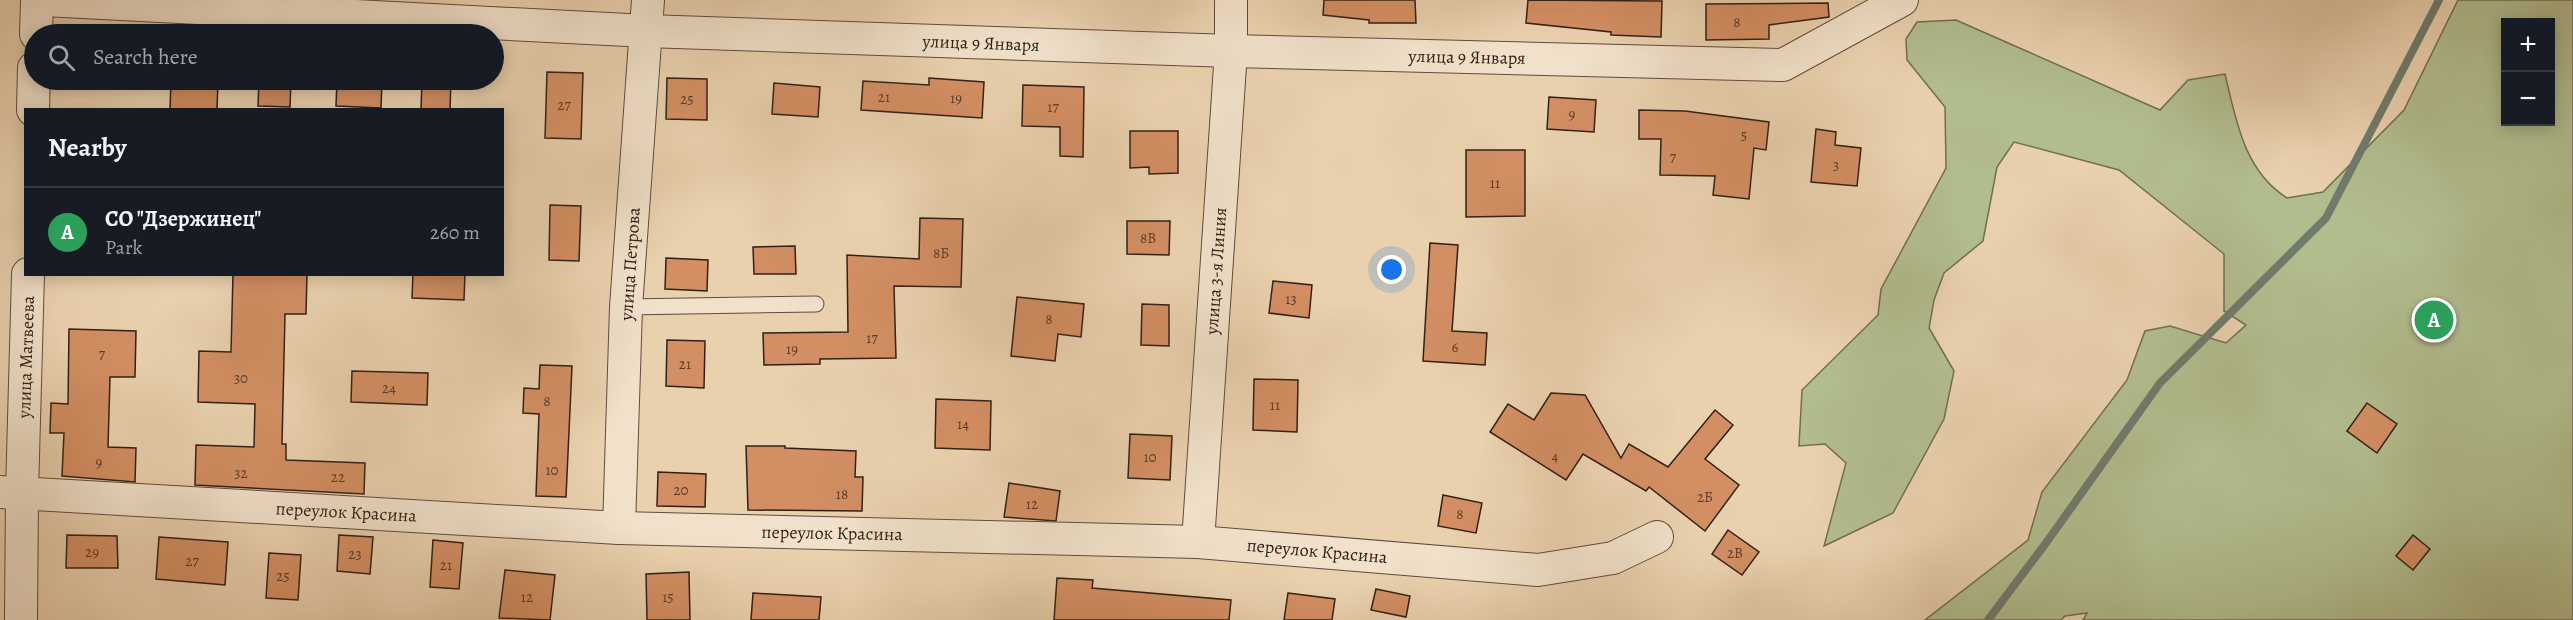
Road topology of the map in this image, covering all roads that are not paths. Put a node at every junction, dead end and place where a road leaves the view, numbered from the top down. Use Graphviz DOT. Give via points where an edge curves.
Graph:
graph roads {
  1 [pos="37,0"];
  2 [pos="44,0"];
  3 [pos="648,0"];
  4 [pos="1231,0"];
  5 [pos="1902,0"];
  6 [pos="36,24"];
  7 [pos="647,31"];
  8 [pos="1231,51"];
  9 [pos="33,90"];
  10 [pos="33,108"];
  11 [pos="28,276"];
  12 [pos="816,304"];
  13 [pos="626,307"];
  14 [pos="11,493"];
  15 [pos="619,528"];
  16 [pos="1657,537"];
  17 [pos="1198,542"];
  18 [pos="21,620"];
  1 -- 6 [label="street"];
  2 -- 7 [label="street, улица 9 Января"];
  3 -- 7 [label="street, улица Петрова"];
  4 -- 8 [label="street, улица 3-я Линия"];
  5 -- 8 [label="street, улица 9 Января" via="1783,65"];
  7 -- 8 [label="street, улица 9 Января"];
  7 -- 13 [label="street, улица Петрова"];
  8 -- 17 [label="street, улица 3-я Линия"];
  9 -- 10 [label="street"];
  11 -- 14 [label="street, улица Матвеева"];
  12 -- 13 [label="lane"];
  13 -- 15 [label="street, улица Петрова"];
  14 -- 15 [label="street, переулок Красина"];
  14 -- 18 [label="street, улица Матвеева"];
  15 -- 17 [label="street, переулок Красина"];
  16 -- 17 [label="street, переулок Красина" via="1613,558 1538,570"];
}
